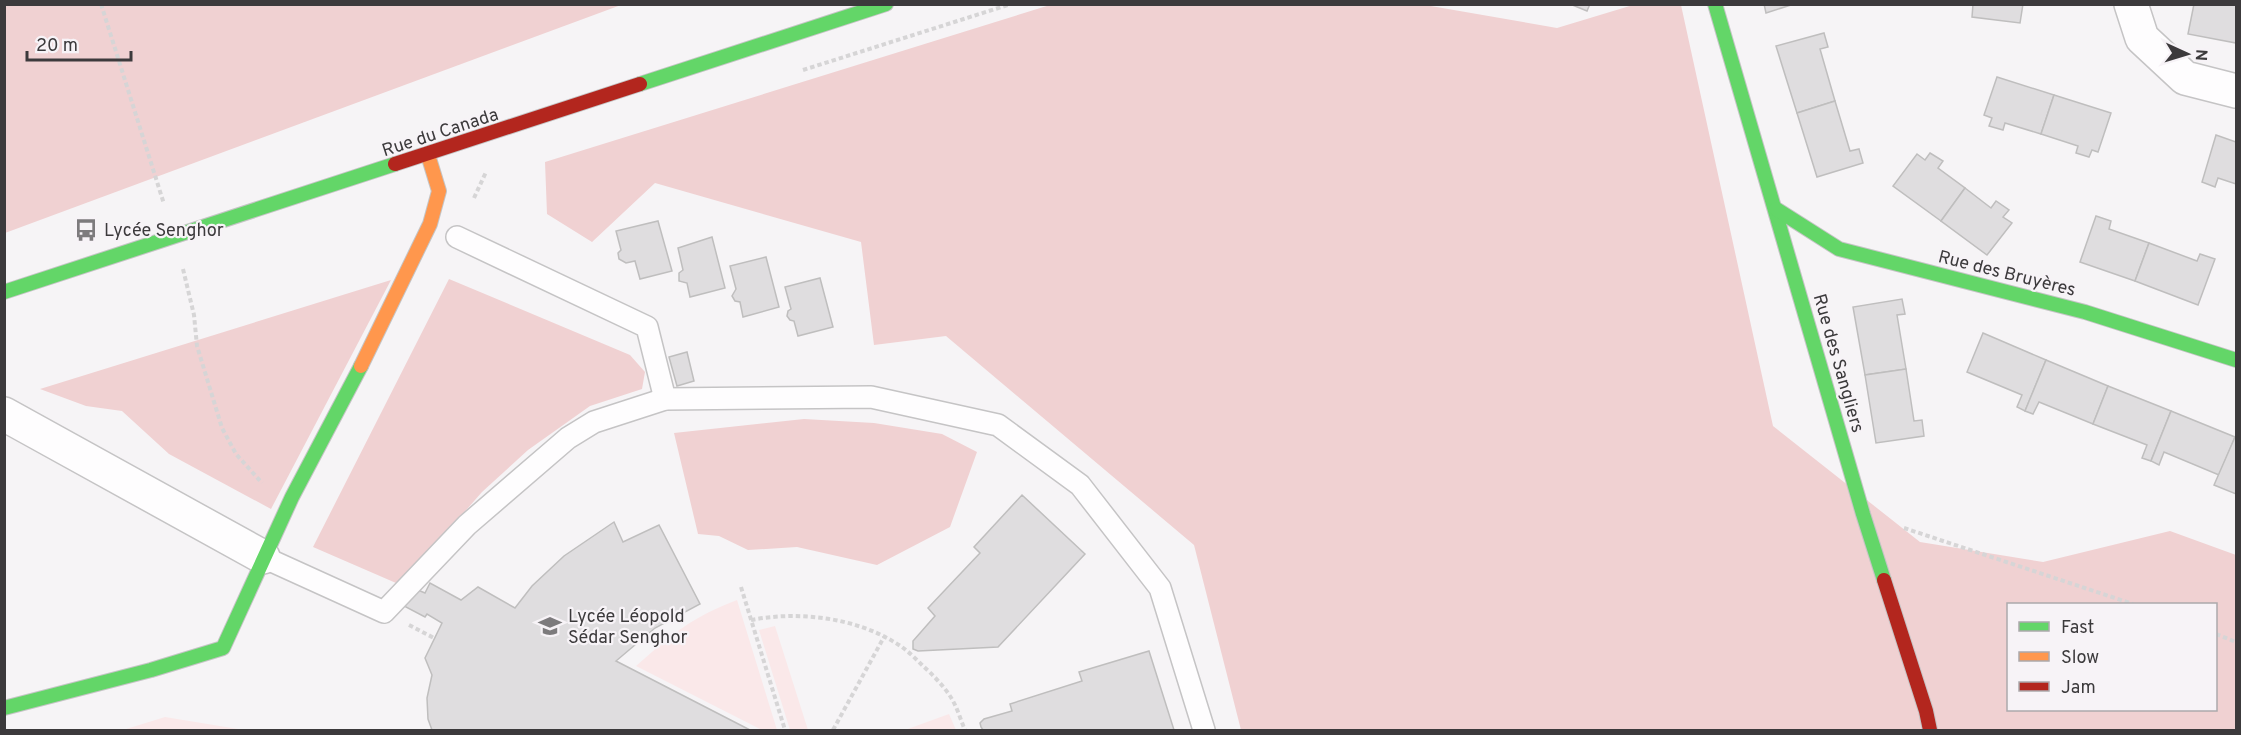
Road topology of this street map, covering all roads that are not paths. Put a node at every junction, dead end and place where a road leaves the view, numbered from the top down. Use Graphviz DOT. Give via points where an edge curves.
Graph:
graph roads {
  1 [pos="886,4"];
  2 [pos="1715,4"];
  3 [pos="2131,4"];
  4 [pos="2236,91"];
  5 [pos="428,155"];
  6 [pos="1776,210"];
  7 [pos="457,237"];
  8 [pos="4,292"];
  9 [pos="2236,360"];
  10 [pos="665,399"];
  11 [pos="4,414"];
  12 [pos="263,557"];
  13 [pos="4,708"];
  14 [pos="1204,730"];
  15 [pos="1930,730"];
  1 -- 5 [label="street, Rue du Canada"];
  2 -- 6 [label="street, Rue des Sangliers"];
  3 -- 4 [label="street" via="2142,39 2185,78"];
  5 -- 8 [label="street, Rue du Canada"];
  5 -- 12 [label="street" via="439,191 430,224"];
  6 -- 9 [label="street, Rue des Bruyères" via="1839,249 2085,312"];
  6 -- 15 [label="street, Rue des Sangliers"];
  7 -- 10 [label="lane" via="647,327"];
  10 -- 12 [label="lane" via="594,422 568,438 467,525 384,612"];
  10 -- 14 [label="lane" via="871,397 998,424 1080,485 1160,588"];
  11 -- 12 [label="street"];
  12 -- 13 [label="street" via="223,648"];
}
